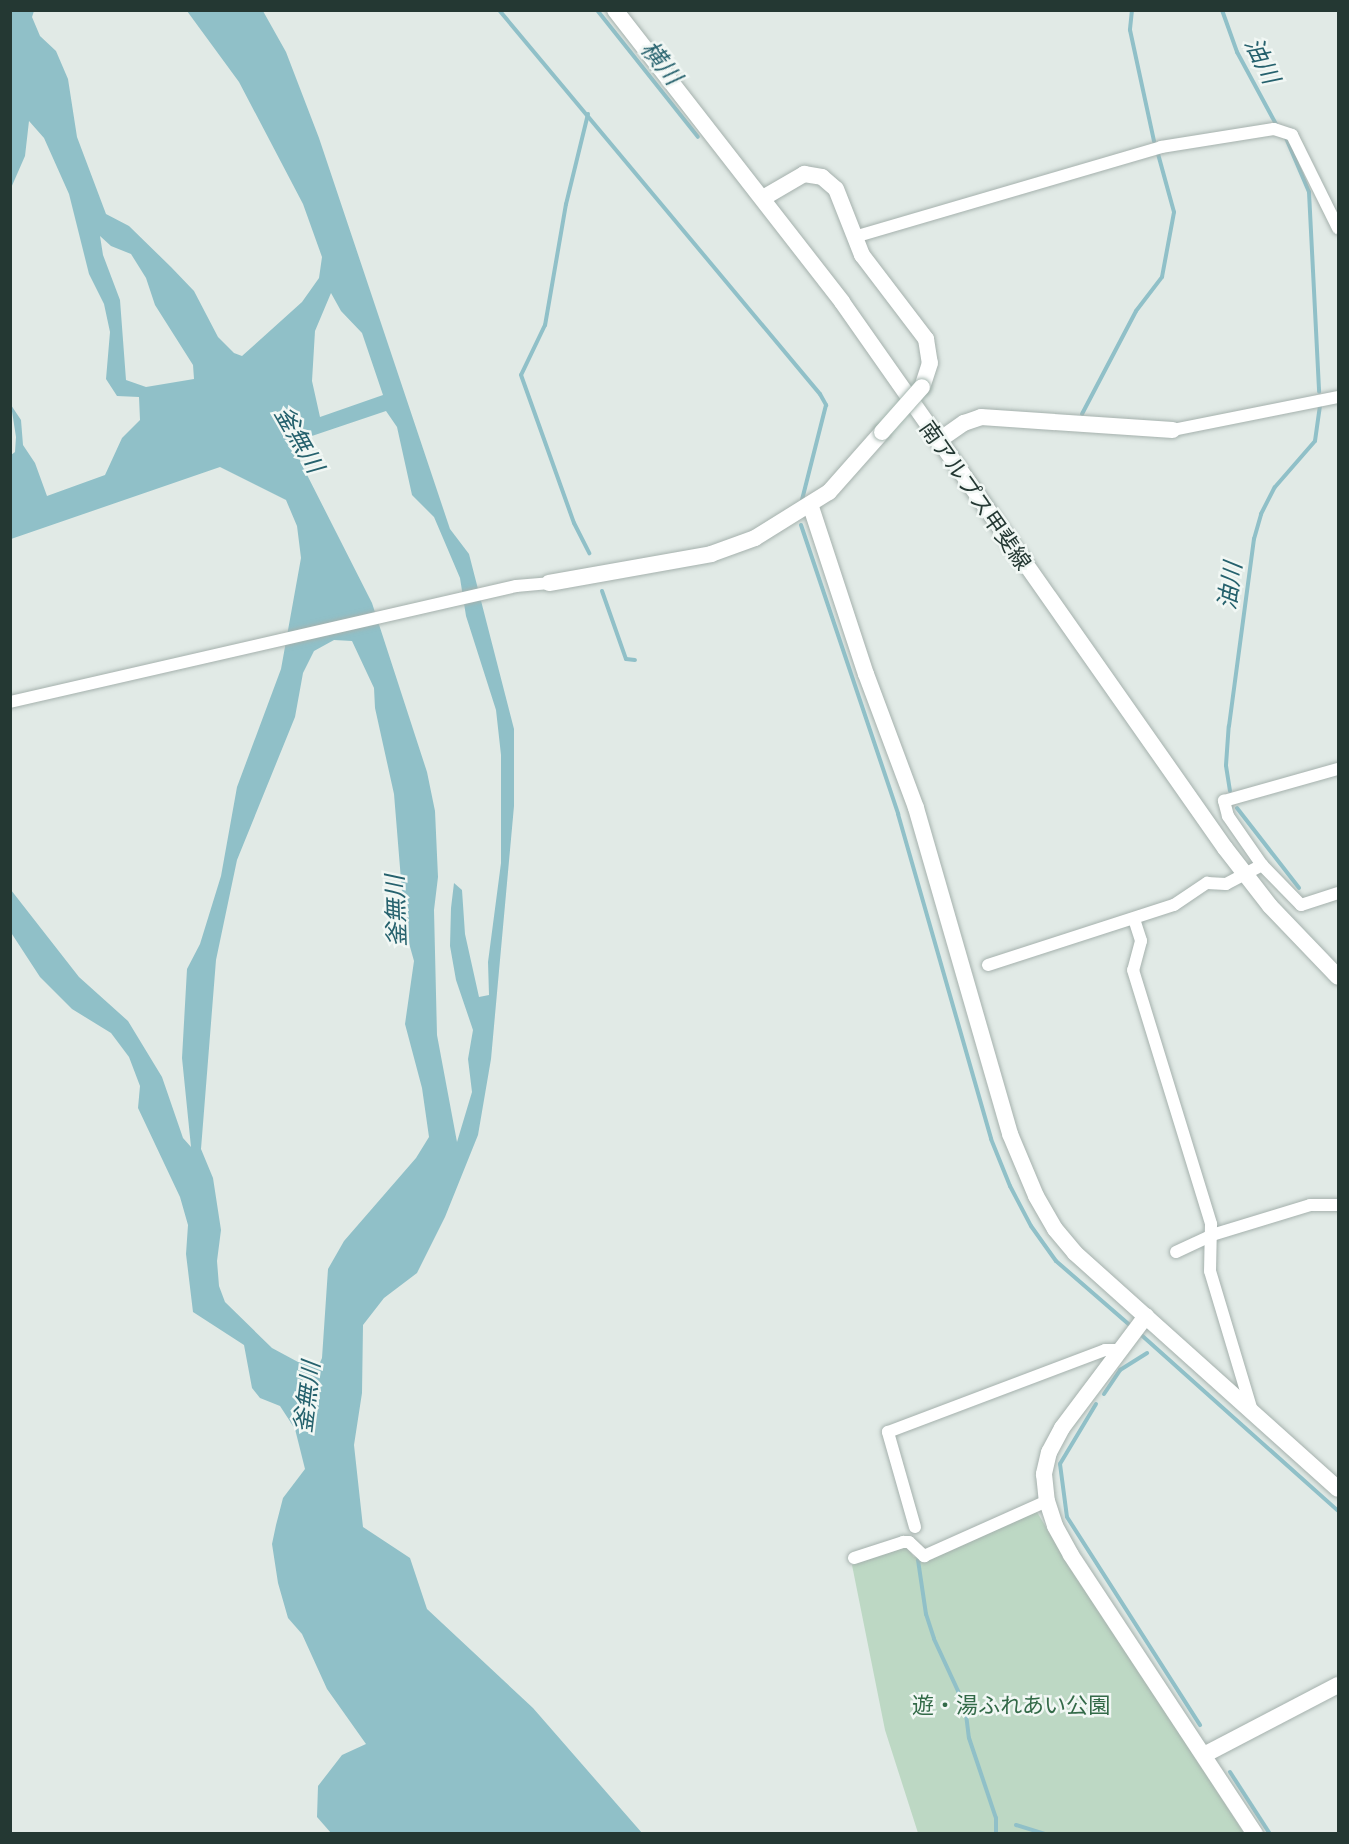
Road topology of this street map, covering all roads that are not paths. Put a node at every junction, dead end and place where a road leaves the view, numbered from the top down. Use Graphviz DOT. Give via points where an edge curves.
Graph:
graph roads {
  1 [pos="615,10"];
  2 [pos="763,198"];
  3 [pos="1338,228"];
  4 [pos="854,237"];
  5 [pos="1338,397"];
  6 [pos="1173,430"];
  7 [pos="938,441"];
  8 [pos="812,507"];
  9 [pos="549,583"];
  10 [pos="10,702"];
  11 [pos="1338,769"];
  12 [pos="1262,865"];
  13 [pos="1244,874"];
  14 [pos="1338,893"];
  15 [pos="1134,919"];
  16 [pos="988,965"];
  17 [pos="1338,976"];
  18 [pos="1338,1204"];
  19 [pos="1212,1235"];
  20 [pos="1176,1252"];
  21 [pos="1146,1316"];
  22 [pos="1119,1350"];
  23 [pos="1254,1417"];
  24 [pos="1338,1489"];
  25 [pos="1047,1500"];
  26 [pos="915,1527"];
  27 [pos="854,1558"];
  28 [pos="1338,1685"];
  29 [pos="1204,1755"];
  30 [pos="1255,1833"];
  1 -- 2 [label="street, 南アルプス甲斐線"];
  2 -- 4 [label="street" via="794,177 822,177 841,197"];
  2 -- 7 [label="street, 南アルプス甲斐線" via="842,302"];
  3 -- 4 [label="street" via="1292,135 1274,129 1161,147"];
  4 -- 8 [label="street, bridge" via="870,268 926,339 930,363 922,387 848,474"];
  5 -- 6 [label="street"];
  6 -- 7 [label="street" via="981,417 964,423"];
  7 -- 13 [label="street, 南アルプス甲斐線"];
  8 -- 9 [label="street" via="770,531 718,552"];
  8 -- 21 [label="street" via="866,674 916,808 1010,1134 1055,1228 1075,1252"];
  9 -- 10 [label="street" via="516,586"];
  11 -- 12 [label="street" via="1224,801 1228,816"];
  12 -- 13 [label="street"];
  12 -- 14 [label="street" via="1301,905"];
  13 -- 15 [label="street" via="1226,884 1207,883 1174,905"];
  13 -- 17 [label="street, 南アルプス甲斐線"];
  15 -- 16 [label="street"];
  15 -- 19 [label="street" via="1141,941 1133,970"];
  18 -- 19 [label="street" via="1310,1205"];
  19 -- 20 [label="street"];
  19 -- 23 [label="street" via="1210,1271"];
  21 -- 22 [label="street"];
  21 -- 23 [label="street"];
  22 -- 25 [label="street" via="1049,1452 1044,1474"];
  22 -- 26 [label="street" via="1105,1350 888,1432"];
  23 -- 24 [label="street"];
  25 -- 27 [label="street" via="924,1556 909,1542 903,1542"];
  25 -- 29 [label="street" via="1055,1526 1071,1555"];
  28 -- 29 [label="street"];
  29 -- 30 [label="street"];
}
